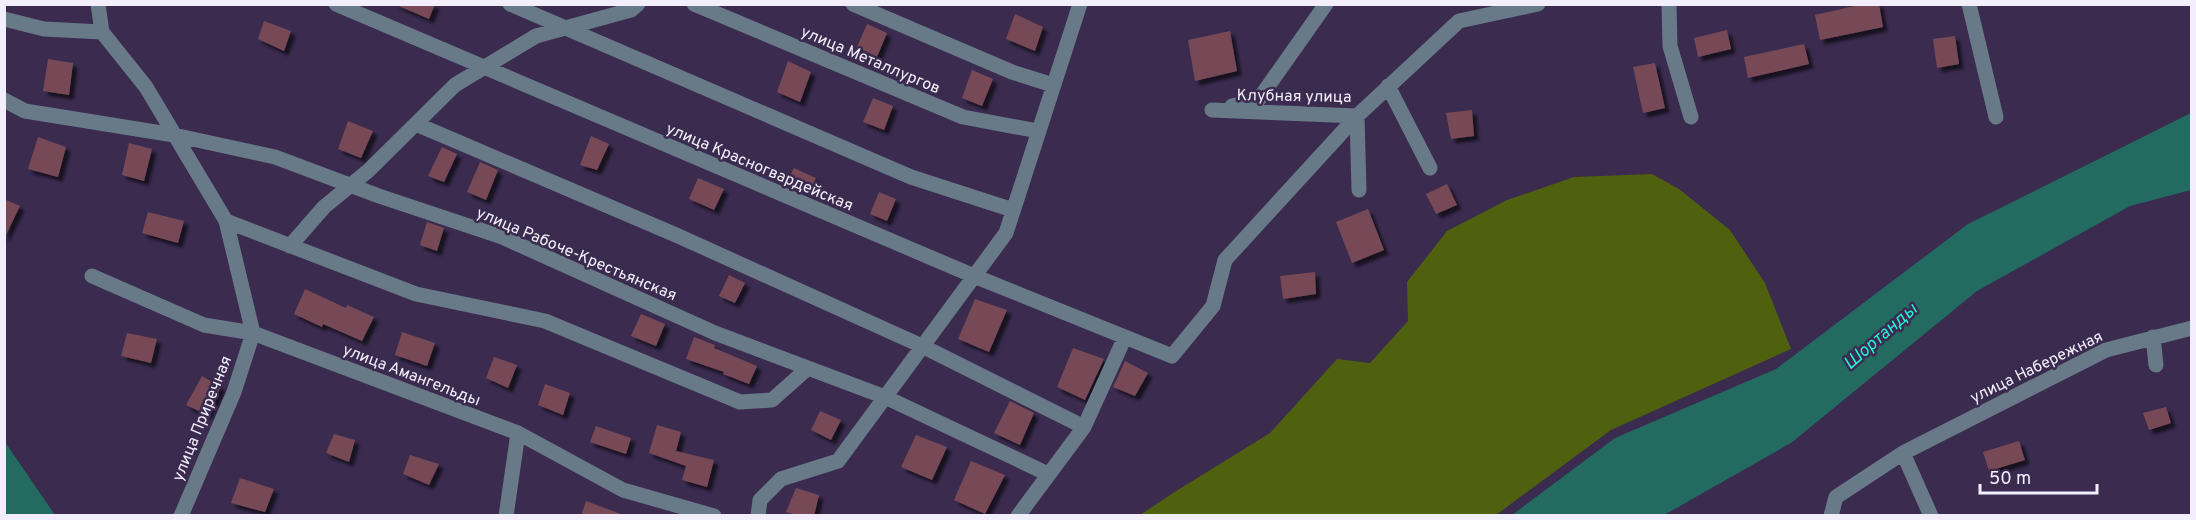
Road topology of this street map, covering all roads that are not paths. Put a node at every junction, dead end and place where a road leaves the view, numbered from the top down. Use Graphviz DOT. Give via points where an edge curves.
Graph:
graph roads {
  1 [pos="98,4"];
  2 [pos="336,4"];
  3 [pos="510,4"];
  4 [pos="638,4"];
  5 [pos="694,4"];
  6 [pos="853,4"];
  7 [pos="1326,4"];
  8 [pos="1538,4"];
  9 [pos="1669,4"];
  10 [pos="1969,4"];
  11 [pos="1077,5"];
  12 [pos="4,19"];
  13 [pos="565,28"];
  14 [pos="102,32"];
  15 [pos="485,68"];
  16 [pos="1053,85"];
  17 [pos="1388,86"];
  18 [pos="4,100"];
  19 [pos="1357,116"];
  20 [pos="1691,117"];
  21 [pos="1996,117"];
  22 [pos="416,124"];
  23 [pos="1038,131"];
  24 [pos="174,135"];
  25 [pos="1430,168"];
  26 [pos="350,185"];
  27 [pos="1359,190"];
  28 [pos="1013,210"];
  29 [pos="226,221"];
  30 [pos="290,246"];
  31 [pos="92,276"];
  32 [pos="974,276"];
  33 [pos="2192,328"];
  34 [pos="253,333"];
  35 [pos="1125,337"];
  36 [pos="2153,337"];
  37 [pos="922,346"];
  38 [pos="2156,365"];
  39 [pos="808,368"];
  40 [pos="885,397"];
  41 [pos="1084,427"];
  42 [pos="518,433"];
  43 [pos="1903,453"];
  44 [pos="1048,474"];
  45 [pos="182,516"];
  46 [pos="506,516"];
  47 [pos="714,516"];
  48 [pos="758,516"];
  49 [pos="1018,516"];
  50 [pos="1831,516"];
  51 [pos="1931,516"];
  1 -- 14 [label="street"];
  2 -- 15 [label="street, улица Красногвардейская"];
  3 -- 13 [label="street"];
  4 -- 13 [label="street" via="631,10"];
  5 -- 23 [label="street, улица Металлургов" via="963,117"];
  6 -- 16 [label="street" via="1012,72"];
  7 -- 19 [label="street, Клубная улица" via="1259,99 1212,110"];
  8 -- 17 [label="street, Клубная улица" via="1459,21"];
  9 -- 20 [label="street" via="1670,46"];
  10 -- 21 [label="street"];
  11 -- 16 [label="street"];
  12 -- 14 [label="street" via="44,29"];
  13 -- 15 [label="street" via="537,36"];
  13 -- 28 [label="street" via="911,177"];
  14 -- 24 [label="street" via="146,87"];
  15 -- 22 [label="street" via="455,85"];
  15 -- 32 [label="street, улица Красногвардейская"];
  16 -- 23 [label="street"];
  17 -- 19 [label="street, Клубная улица"];
  17 -- 25 [label="street"];
  18 -- 24 [label="street, улица Рабоче-Крестьянская" via="25,111"];
  19 -- 27 [label="street"];
  19 -- 35 [label="street, улица Красногвардейская" via="1225,260 1213,306 1172,356"];
  22 -- 26 [label="street"];
  22 -- 37 [label="street"];
  23 -- 28 [label="street"];
  24 -- 26 [label="street, улица Рабоче-Крестьянская" via="274,157"];
  24 -- 29 [label="street"];
  26 -- 30 [label="street" via="324,207"];
  26 -- 39 [label="street, улица Рабоче-Крестьянская" via="502,237 715,333"];
  28 -- 32 [label="street" via="1006,233"];
  29 -- 30 [label="street"];
  29 -- 34 [label="street"];
  30 -- 39 [label="street" via="416,294 545,321 740,402 772,400"];
  31 -- 34 [label="street, улица Амангельды" via="204,325"];
  32 -- 35 [label="street, улица Красногвардейская"];
  32 -- 37 [label="street"];
  33 -- 36 [label="street, улица Набережная"];
  34 -- 42 [label="street, улица Амангельды"];
  34 -- 45 [label="street, улица Приречная" via="234,392"];
  35 -- 41 [label="street"];
  36 -- 38 [label="street"];
  36 -- 43 [label="street, улица Набережная" via="2106,350"];
  37 -- 40 [label="street"];
  37 -- 41 [label="street"];
  39 -- 40 [label="street, улица Рабоче-Крестьянская"];
  40 -- 44 [label="street, улица Рабоче-Крестьянская"];
  40 -- 48 [label="street" via="837,461 781,479 760,500"];
  41 -- 44 [label="street"];
  42 -- 46 [label="street"];
  42 -- 47 [label="street, улица Амангельды" via="623,490"];
  43 -- 50 [label="street, улица Набережная" via="1836,497"];
  43 -- 51 [label="street"];
  44 -- 49 [label="street"];
}
